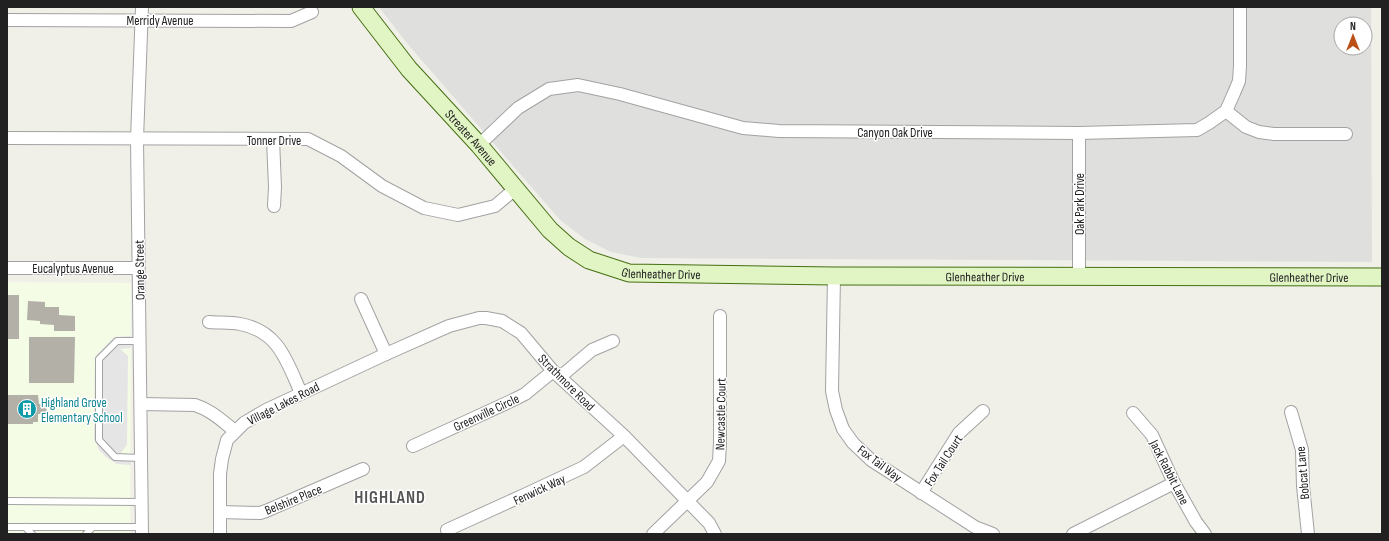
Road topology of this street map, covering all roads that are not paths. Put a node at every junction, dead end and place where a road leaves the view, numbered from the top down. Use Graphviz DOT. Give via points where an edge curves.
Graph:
graph roads {
  1 [pos="142,7"];
  2 [pos="361,7"];
  3 [pos="1240,7"];
  4 [pos="312,12"];
  5 [pos="7,20"];
  6 [pos="142,20"];
  7 [pos="1226,111"];
  8 [pos="1080,133"];
  9 [pos="1346,134"];
  10 [pos="7,138"];
  11 [pos="137,139"];
  12 [pos="273,139"];
  13 [pos="479,145"];
  14 [pos="515,189"];
  15 [pos="274,206"];
  16 [pos="589,260"];
  17 [pos="7,268"];
  18 [pos="138,268"];
  19 [pos="1079,275"];
  20 [pos="834,276"];
  21 [pos="1382,276"];
  22 [pos="361,299"];
  23 [pos="720,316"];
  24 [pos="209,322"];
  25 [pos="140,341"];
  26 [pos="613,342"];
  27 [pos="386,354"];
  28 [pos="557,374"];
  29 [pos="301,393"];
  30 [pos="141,404"];
  31 [pos="983,412"];
  32 [pos="1132,412"];
  33 [pos="1291,412"];
  34 [pos="235,431"];
  35 [pos="624,436"];
  36 [pos="413,446"];
  37 [pos="141,458"];
  38 [pos="363,469"];
  39 [pos="1174,483"];
  40 [pos="921,493"];
  41 [pos="7,501"];
  42 [pos="141,502"];
  43 [pos="688,502"];
  44 [pos="220,512"];
  45 [pos="7,527"];
  46 [pos="25,527"];
  47 [pos="93,527"];
  48 [pos="142,530"];
  49 [pos="447,530"];
  50 [pos="32,534"];
  51 [pos="86,534"];
  52 [pos="220,534"];
  53 [pos="653,534"];
  54 [pos="715,534"];
  55 [pos="993,534"];
  56 [pos="1073,534"];
  57 [pos="1205,534"];
  58 [pos="1308,534"];
  1 -- 6 [label="street, Orange Street"];
  2 -- 13 [label="street, Streater Avenue" via="409,69"];
  3 -- 7 [label="street" via="1238,81"];
  4 -- 6 [label="street, Merridy Avenue" via="291,22"];
  5 -- 6 [label="street, Merridy Avenue"];
  6 -- 11 [label="street, Orange Street"];
  7 -- 8 [label="street, Canyon Oak Drive" via="1197,130"];
  7 -- 9 [label="street" via="1246,127 1259,132"];
  8 -- 13 [label="street, Canyon Oak Drive" via="779,131 743,128 578,85 550,89 518,108"];
  8 -- 19 [label="street, Oak Park Drive"];
  10 -- 11 [label="street, Tonner Drive"];
  11 -- 12 [label="street, Tonner Drive"];
  11 -- 18 [label="street, Orange Street"];
  12 -- 14 [label="street, Tonner Drive" via="308,139 341,156 382,186 424,208 458,215 495,206"];
  12 -- 15 [label="street"];
  13 -- 14 [label="street, Streater Avenue"];
  14 -- 16 [label="street, Streater Avenue" via="550,230"];
  16 -- 20 [label="street, Glenheather Drive" via="629,273"];
  17 -- 18 [label="street, Eucalyptus Avenue"];
  18 -- 25 [label="street, Orange Street"];
  19 -- 20 [label="street, Glenheather Drive"];
  19 -- 21 [label="street, Glenheather Drive"];
  20 -- 40 [label="street, Fox Tail Way" via="832,391 840,422 853,443 871,460"];
  22 -- 27 [label="street"];
  23 -- 43 [label="street, Newcastle Court" via="719,461 707,482"];
  24 -- 29 [label="street" via="247,325 268,336 277,344"];
  25 -- 30 [label="street, Orange Street"];
  25 -- 37 [label="lane" via="117,341 100,359 99,440 115,457"];
  26 -- 28 [label="street, Greenville Circle" via="592,350"];
  27 -- 28 [label="street, Strathmore Road" via="449,326 486,318 502,321 521,333"];
  27 -- 29 [label="street, Village Lakes Road"];
  28 -- 35 [label="street, Strathmore Road"];
  28 -- 36 [label="street, Greenville Circle" via="511,402"];
  29 -- 34 [label="street, Village Lakes Road" via="266,410"];
  30 -- 34 [label="street" via="204,407"];
  30 -- 37 [label="street, Orange Street"];
  31 -- 40 [label="street, Fox Tail Court" via="960,433"];
  32 -- 39 [label="street, Jack Rabbit Lane" via="1152,435"];
  33 -- 58 [label="street, Bobcat Lane" via="1302,450 1303,493"];
  34 -- 44 [label="street, Village Lakes Road" via="227,440 222,459"];
  35 -- 43 [label="street, Strathmore Road"];
  35 -- 49 [label="street, Fenwick Way" via="584,467"];
  37 -- 42 [label="street, Orange Street"];
  38 -- 44 [label="street, Belshire Place" via="266,511"];
  39 -- 56 [label="street"];
  39 -- 57 [label="street, Jack Rabbit Lane"];
  40 -- 55 [label="street, Fox Tail Way" via="975,527"];
  41 -- 42 [label="lane"];
  42 -- 48 [label="street, Orange Street"];
  43 -- 53 [label="street, Newcastle Court"];
  43 -- 54 [label="street, Strathmore Road" via="709,523"];
  44 -- 52 [label="street, Village Lakes Road"];
  45 -- 46 [label="lane"];
  46 -- 47 [label="lane"];
  46 -- 50 [label="lane"];
  47 -- 48 [label="lane"];
  47 -- 51 [label="lane"];
}
